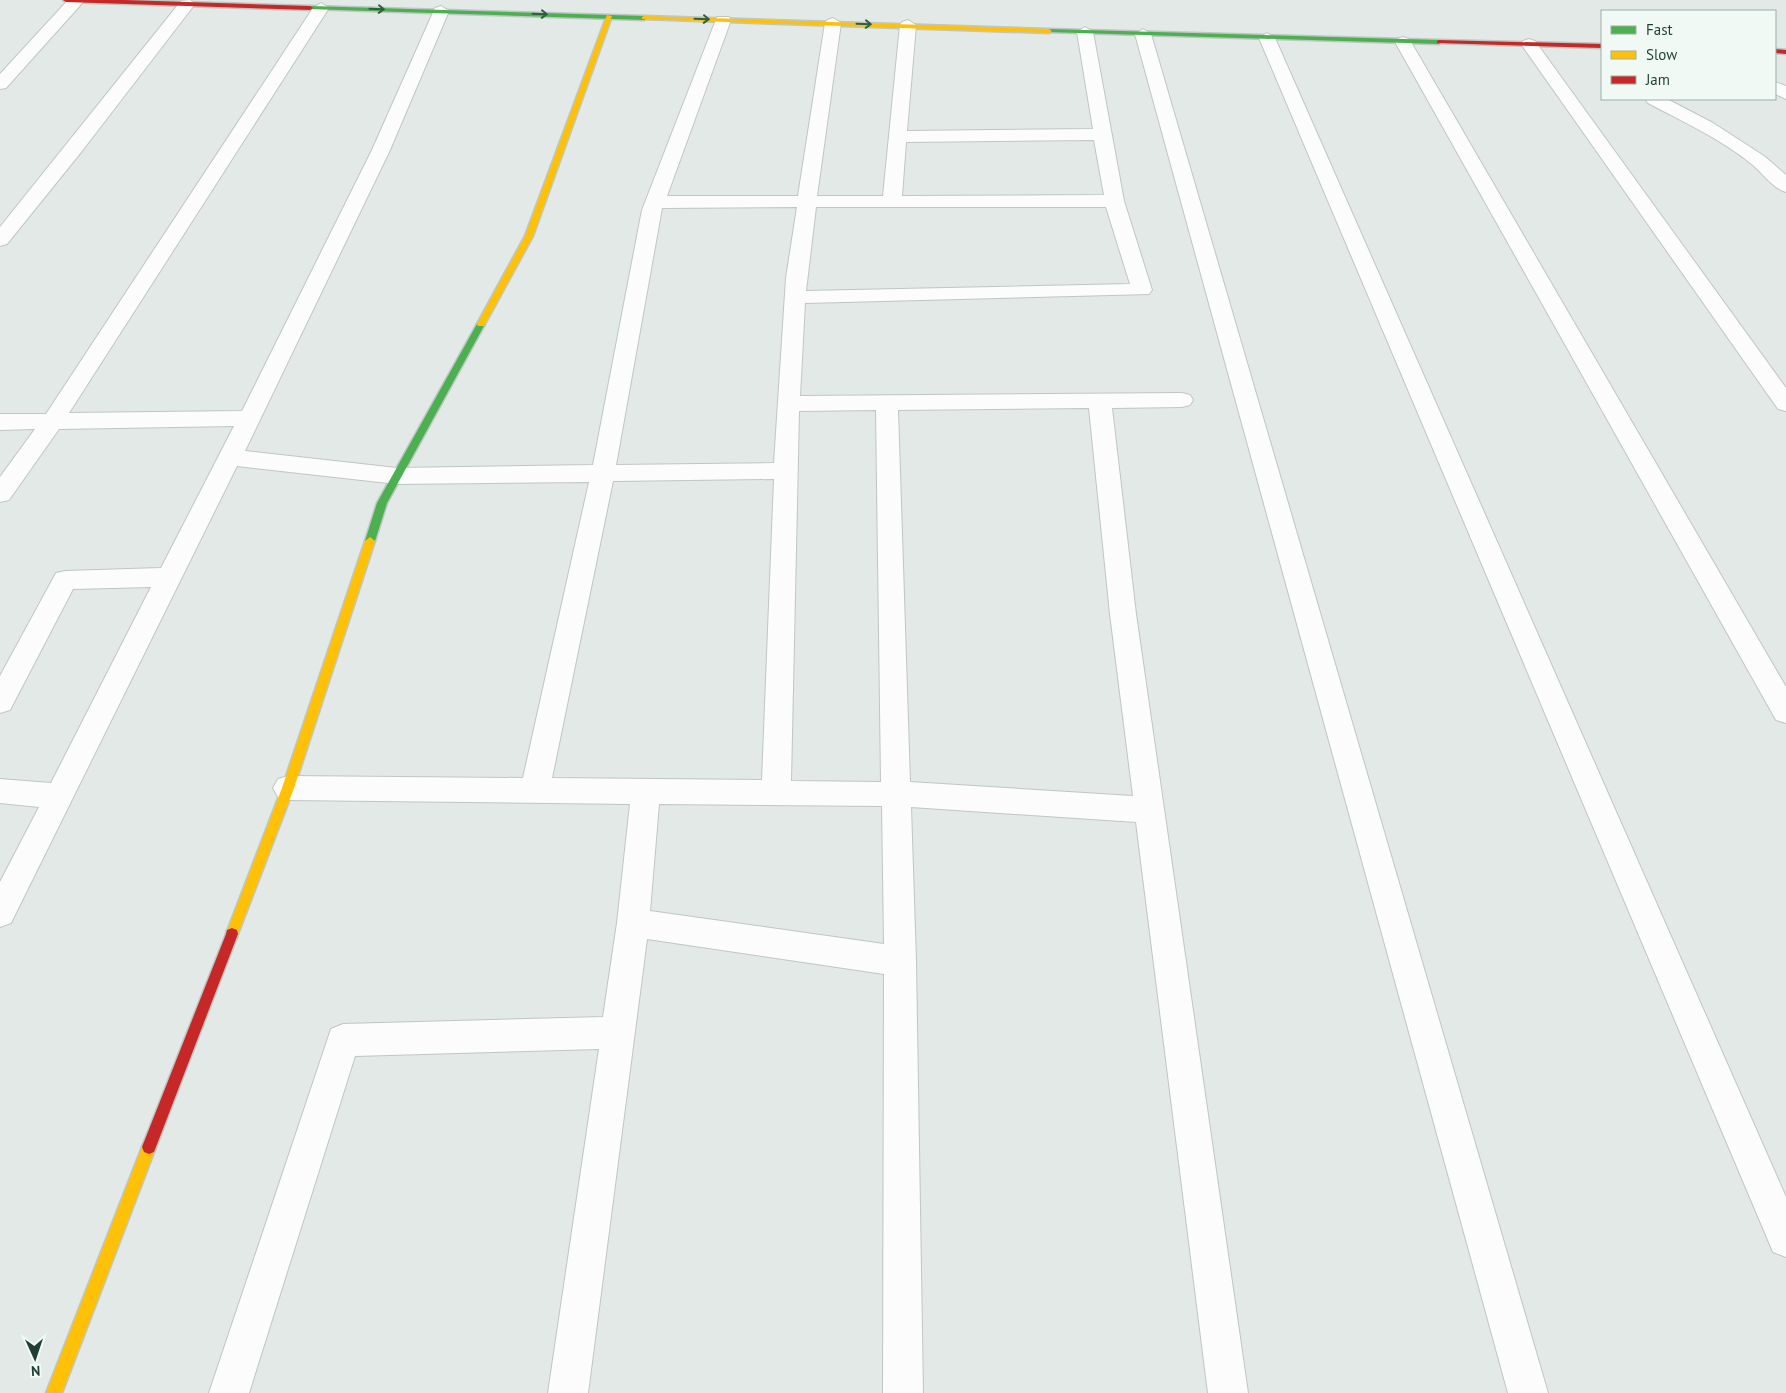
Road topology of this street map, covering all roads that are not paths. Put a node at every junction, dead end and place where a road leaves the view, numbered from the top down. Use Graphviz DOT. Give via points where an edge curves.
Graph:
graph roads {
  1 [pos="66,0"];
  2 [pos="78,0"];
  3 [pos="187,4"];
  4 [pos="432,6"];
  5 [pos="321,8"];
  6 [pos="609,16"];
  7 [pos="836,18"];
  8 [pos="905,18"];
  9 [pos="723,20"];
  10 [pos="1364,28"];
  11 [pos="1085,32"];
  12 [pos="1142,34"];
  13 [pos="1601,35"];
  14 [pos="1267,38"];
  15 [pos="1403,42"];
  16 [pos="1529,44"];
  17 [pos="1601,46"];
  18 [pos="0,84"];
  19 [pos="1656,100"];
  20 [pos="1103,134"];
  21 [pos="898,137"];
  22 [pos="1786,186"];
  23 [pos="1114,201"];
  24 [pos="655,202"];
  25 [pos="807,202"];
  26 [pos="892,202"];
  27 [pos="0,240"];
  28 [pos="795,298"];
  29 [pos="1182,400"];
  30 [pos="1100,401"];
  31 [pos="887,403"];
  32 [pos="788,404"];
  33 [pos="1786,404"];
  34 [pos="249,418"];
  35 [pos="53,421"];
  36 [pos="0,422"];
  37 [pos="230,457"];
  38 [pos="788,471"];
  39 [pos="603,475"];
  40 [pos="397,476"];
  41 [pos="0,494"];
  42 [pos="170,577"];
  43 [pos="0,702"];
  44 [pos="1786,712"];
  45 [pos="288,788"];
  46 [pos="535,790"];
  47 [pos="0,791"];
  48 [pos="646,792"];
  49 [pos="776,792"];
  50 [pos="896,794"];
  51 [pos="59,796"];
  52 [pos="1150,810"];
  53 [pos="0,913"];
  54 [pos="633,923"];
  55 [pos="900,961"];
  56 [pos="618,1033"];
  57 [pos="1786,1239"];
  58 [pos="54,1393"];
  59 [pos="230,1393"];
  60 [pos="568,1393"];
  61 [pos="903,1393"];
  62 [pos="1228,1393"];
  63 [pos="1528,1393"];
  1 -- 2 [label="main road"];
  2 -- 3 [label="main road"];
  2 -- 18 [label="street"];
  3 -- 5 [label="main road"];
  3 -- 27 [label="street"];
  5 -- 4 [label="main road, one-way"];
  4 -- 6 [label="main road, one-way"];
  4 -- 7 [label="main road"];
  4 -- 34 [label="street" via="381,150"];
  5 -- 35 [label="street"];
  6 -- 9 [label="main road, one-way"];
  6 -- 40 [label="main road" via="529,236"];
  7 -- 8 [label="main road, one-way"];
  7 -- 9 [label="main road"];
  7 -- 25 [label="street"];
  8 -- 11 [label="main road"];
  8 -- 21 [label="street"];
  9 -- 24 [label="street"];
  10 -- 13 [label="main road"];
  11 -- 12 [label="main road"];
  11 -- 20 [label="street"];
  12 -- 14 [label="main road"];
  12 -- 63 [label="street"];
  14 -- 15 [label="main road"];
  14 -- 57 [label="street"];
  15 -- 16 [label="main road"];
  15 -- 44 [label="street"];
  16 -- 17 [label="main road"];
  16 -- 33 [label="street"];
  19 -- 22 [label="street" via="1727,139 1773,171"];
  20 -- 21 [label="street"];
  20 -- 23 [label="street"];
  21 -- 26 [label="street"];
  23 -- 26 [label="street"];
  23 -- 28 [label="street" via="1142,290"];
  24 -- 25 [label="street"];
  24 -- 39 [label="street"];
  25 -- 26 [label="street"];
  25 -- 28 [label="street"];
  28 -- 32 [label="street"];
  29 -- 30 [label="street"];
  30 -- 31 [label="street"];
  30 -- 52 [label="street" via="1123,614"];
  31 -- 32 [label="street"];
  31 -- 50 [label="street"];
  32 -- 38 [label="street"];
  34 -- 35 [label="street"];
  34 -- 37 [label="street"];
  35 -- 36 [label="street"];
  35 -- 41 [label="street"];
  37 -- 40 [label="street"];
  37 -- 42 [label="street"];
  38 -- 39 [label="street"];
  38 -- 49 [label="street"];
  39 -- 40 [label="street"];
  39 -- 46 [label="street"];
  40 -- 45 [label="main road" via="382,503"];
  42 -- 43 [label="street" via="65,580"];
  42 -- 51 [label="street"];
  45 -- 46 [label="street"];
  45 -- 58 [label="main road"];
  46 -- 48 [label="street"];
  47 -- 51 [label="street"];
  48 -- 49 [label="street"];
  48 -- 54 [label="street"];
  49 -- 50 [label="street"];
  50 -- 52 [label="street"];
  50 -- 55 [label="street"];
  51 -- 53 [label="street"];
  52 -- 62 [label="street"];
  54 -- 55 [label="street"];
  54 -- 56 [label="street"];
  55 -- 61 [label="street"];
  56 -- 59 [label="street" via="343,1040"];
  56 -- 60 [label="street"];
}
